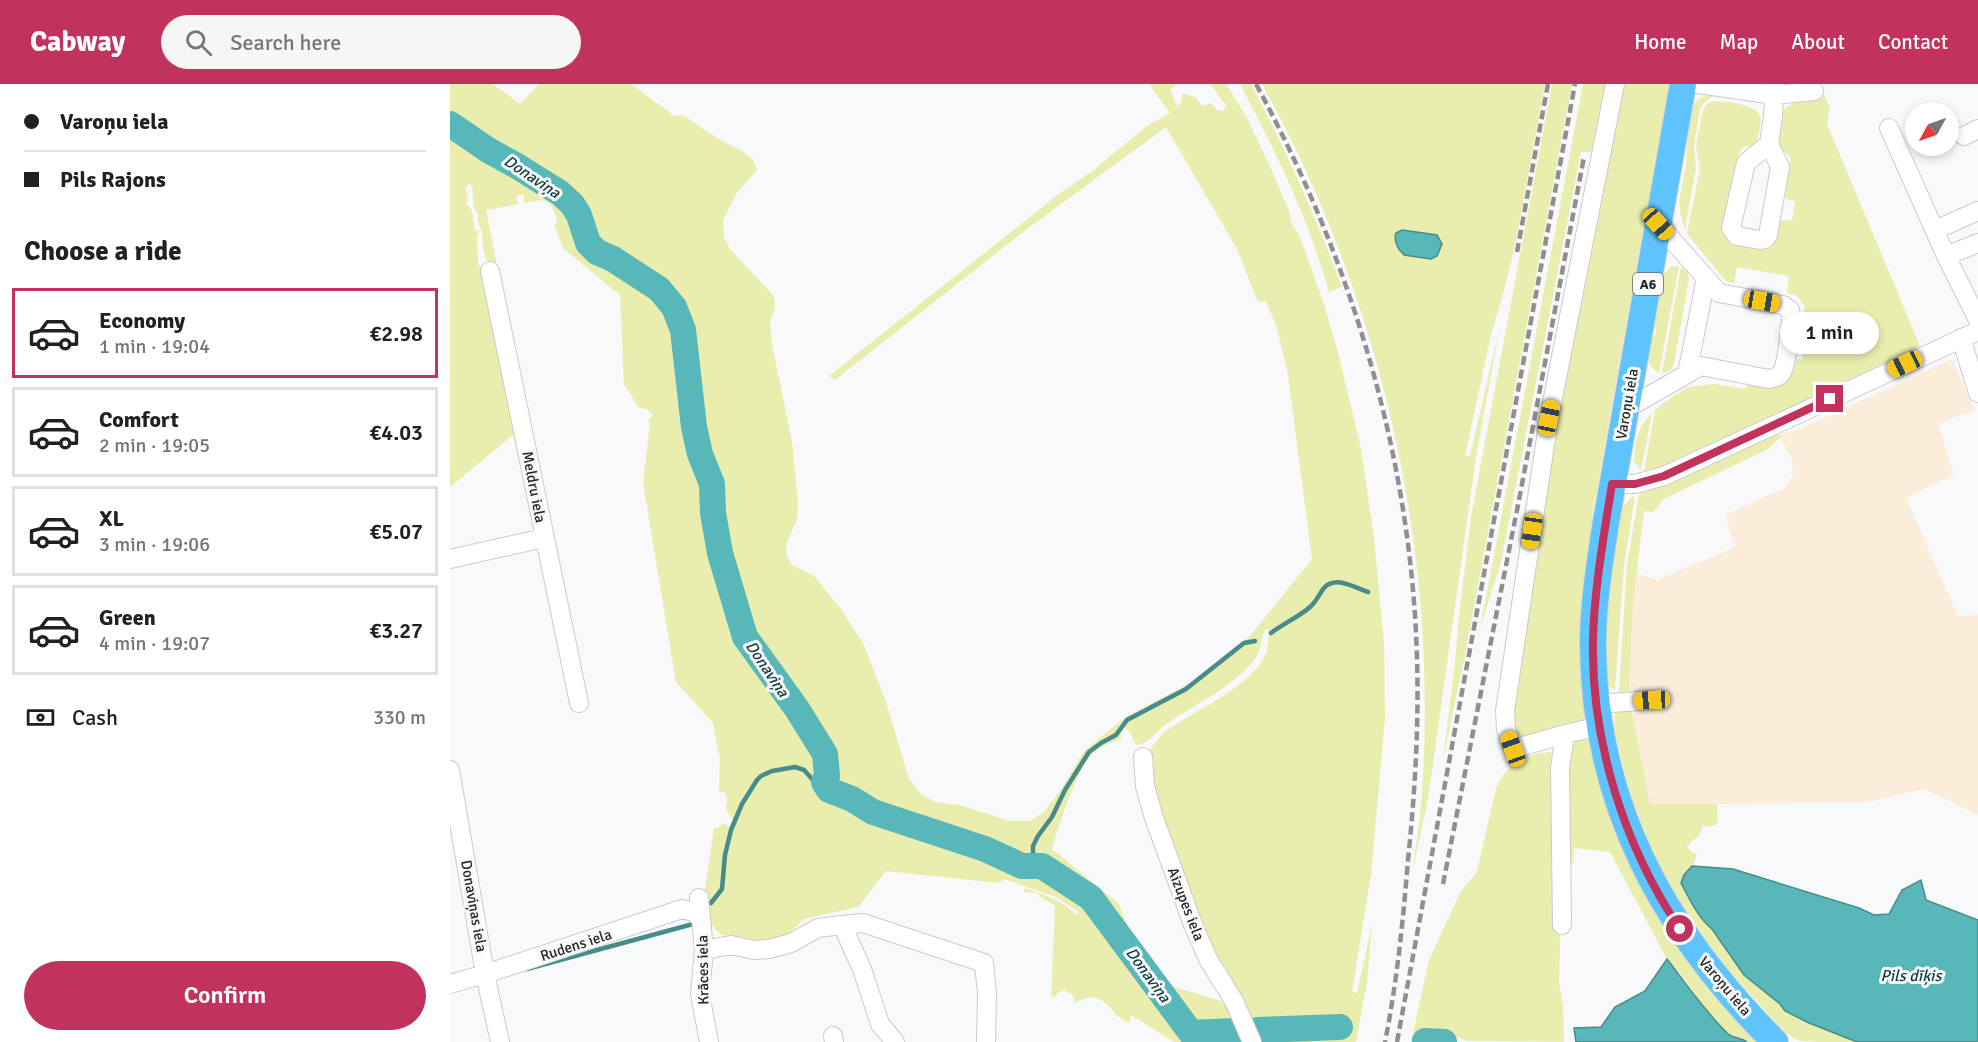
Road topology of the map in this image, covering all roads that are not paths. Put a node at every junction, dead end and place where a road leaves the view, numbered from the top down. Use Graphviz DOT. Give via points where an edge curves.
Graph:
graph roads {
  1 [pos="1616,84"];
  2 [pos="1683,84"];
  3 [pos="1699,84"];
  4 [pos="1775,90"];
  5 [pos="1814,91"];
  6 [pos="1889,128"];
  7 [pos="1769,144"];
  8 [pos="1978,211"];
  9 [pos="1658,224"];
  10 [pos="1935,230"];
  11 [pos="1978,243"];
  12 [pos="1946,256"];
  13 [pos="490,271"];
  14 [pos="1706,278"];
  15 [pos="1978,320"];
  16 [pos="1978,330"];
  17 [pos="1961,339"];
  18 [pos="1687,374"];
  19 [pos="1978,393"];
  20 [pos="1626,409"];
  21 [pos="1612,484"];
  22 [pos="544,538"];
  23 [pos="450,560"];
  24 [pos="1652,700"];
  25 [pos="579,704"];
  26 [pos="1598,715"];
  27 [pos="1565,734"];
  28 [pos="1143,757"];
  29 [pos="450,770"];
  30 [pos="699,898"];
  31 [pos="699,917"];
  32 [pos="842,925"];
  33 [pos="1562,925"];
  34 [pos="704,950"];
  35 [pos="485,974"];
  36 [pos="450,984"];
  37 [pos="500,1042"];
  38 [pos="709,1042"];
  39 [pos="895,1042"];
  40 [pos="986,1042"];
  41 [pos="1252,1042"];
  42 [pos="1776,1042"];
  1 -- 27 [label="street" via="1549,418 1505,711 1513,749"];
  2 -- 9 [label="highway, Varoņu iela / A6"];
  3 -- 4 [label="street"];
  4 -- 5 [label="street"];
  4 -- 7 [label="street"];
  6 -- 10 [label="street"];
  7 -- 7 [label="street" via="1780,167 1768,235 1760,240 1737,236 1731,228 1746,163"];
  8 -- 10 [label="street"];
  9 -- 14 [label="street"];
  9 -- 20 [label="highway, Varoņu iela / A6"];
  10 -- 12 [label="street"];
  11 -- 12 [label="street"];
  12 -- 15 [label="street"];
  13 -- 22 [label="street, Meldru iela"];
  14 -- 18 [label="street"];
  14 -- 18 [label="street" via="1719,293 1783,305 1790,310 1792,319 1783,370 1778,377 1769,379 1701,366"];
  16 -- 17 [label="street"];
  17 -- 19 [label="street"];
  17 -- 21 [label="street" via="1664,476 1635,484"];
  18 -- 20 [label="street"];
  20 -- 21 [label="highway, Varoņu iela / A6"];
  21 -- 26 [label="highway, Varoņu iela / A6" via="1594,618 1593,670"];
  22 -- 23 [label="street"];
  22 -- 25 [label="street, Meldru iela"];
  24 -- 26 [label="street"];
  26 -- 27 [label="street"];
  26 -- 42 [label="highway, Varoņu iela / A6" via="1613,784 1648,875 1703,962"];
  27 -- 33 [label="street" via="1560,768"];
  28 -- 41 [label="street, Aizupes iela" via="1153,815 1192,922"];
  29 -- 35 [label="street, Donaviņas iela"];
  30 -- 31 [label="street, Krāces iela"];
  31 -- 34 [label="street, Krāces iela"];
  31 -- 35 [label="street, Rudens iela" via="682,909"];
  32 -- 34 [label="street" via="819,928 769,949 731,945"];
  32 -- 39 [label="street" via="880,1024"];
  32 -- 40 [label="street" via="863,923 984,963"];
  34 -- 38 [label="street, Krāces iela" via="700,994"];
  35 -- 36 [label="street, Rudens iela"];
  35 -- 37 [label="street, Donaviņas iela"];
}
